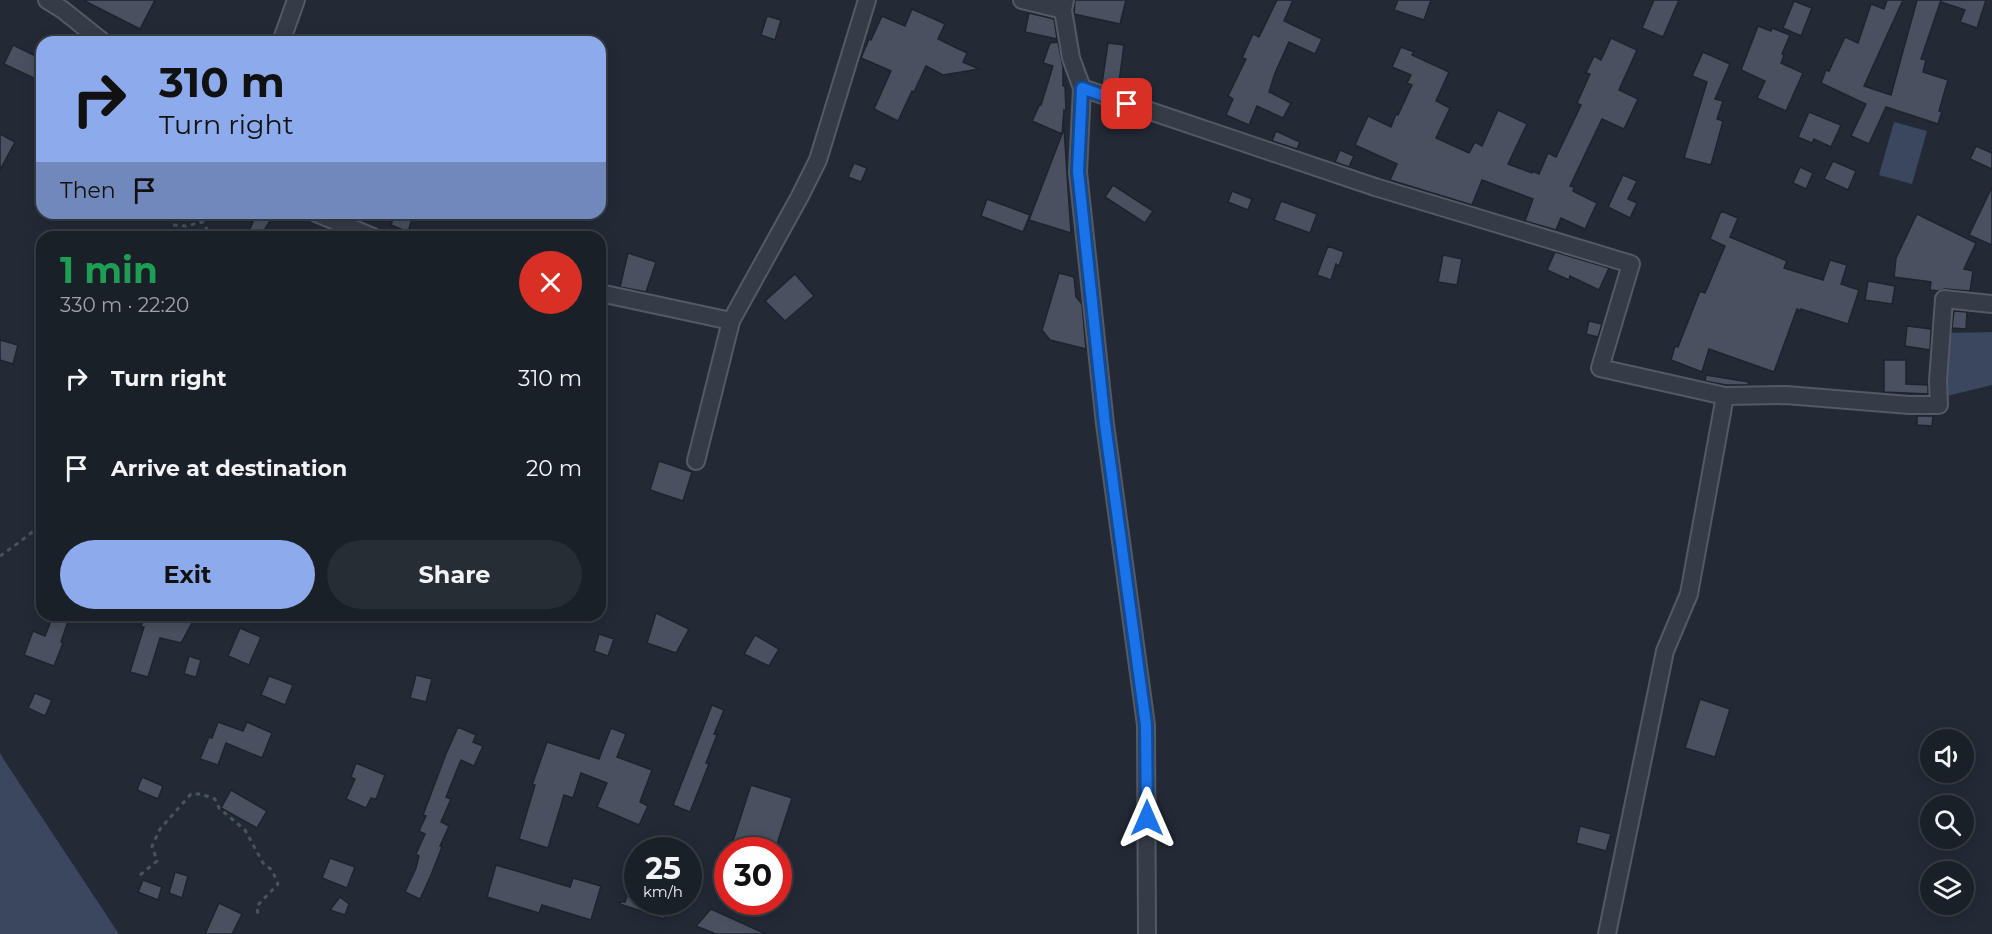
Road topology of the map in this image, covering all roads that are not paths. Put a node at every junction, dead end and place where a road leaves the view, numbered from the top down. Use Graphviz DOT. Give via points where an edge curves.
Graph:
graph roads {
  1 [pos="47,0"];
  2 [pos="296,0"];
  3 [pos="867,0"];
  4 [pos="1022,0"];
  5 [pos="1064,5"];
  6 [pos="96,36"];
  7 [pos="283,36"];
  8 [pos="1082,88"];
  9 [pos="330,219"];
  10 [pos="359,231"];
  11 [pos="606,294"];
  12 [pos="1992,304"];
  13 [pos="731,321"];
  14 [pos="1725,396"];
  15 [pos="696,461"];
  16 [pos="1147,934"];
  17 [pos="1607,934"];
  1 -- 6 [label="street"];
  2 -- 7 [label="street"];
  3 -- 13 [label="street" via="818,160"];
  4 -- 5 [label="street"];
  5 -- 8 [label="street" via="1071,58"];
  8 -- 14 [label="street" via="1375,187 1631,264 1600,368"];
  8 -- 16 [label="street" via="1078,171 1105,424 1146,725"];
  9 -- 10 [label="street"];
  11 -- 13 [label="street"];
  12 -- 14 [label="street" via="1944,299 1939,405 1786,395"];
  13 -- 15 [label="street"];
  14 -- 17 [label="street" via="1689,594 1665,651"];
}
